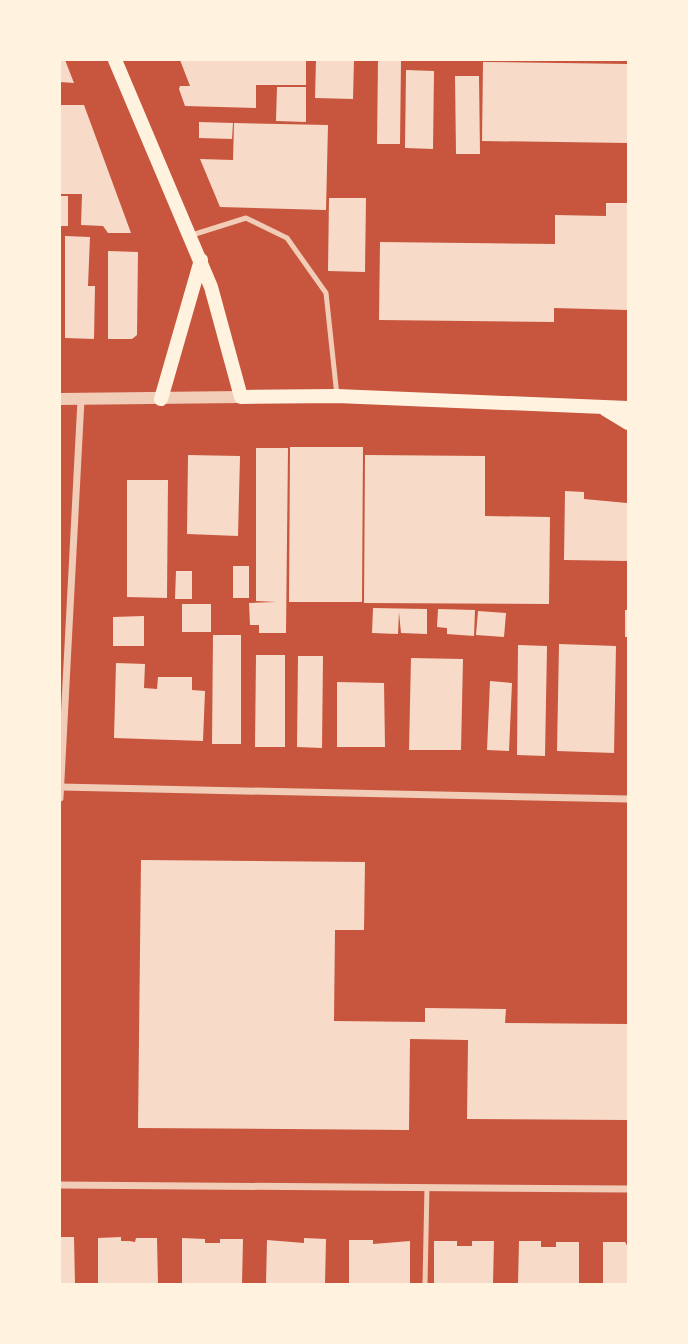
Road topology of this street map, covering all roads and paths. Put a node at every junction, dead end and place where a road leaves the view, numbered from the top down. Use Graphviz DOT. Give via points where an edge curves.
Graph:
graph roads {
  1 [pos="115,60"];
  2 [pos="191,235"];
  3 [pos="201,260"];
  4 [pos="337,396"];
  5 [pos="241,397"];
  6 [pos="160,399"];
  7 [pos="60,400"];
  8 [pos="81,400"];
  9 [pos="603,408"];
  10 [pos="628,408"];
  11 [pos="628,423"];
  12 [pos="61,787"];
  13 [pos="60,798"];
  14 [pos="628,799"];
  15 [pos="60,1185"];
  16 [pos="427,1187"];
  17 [pos="628,1189"];
  18 [pos="425,1284"];
  1 -- 2 [label="main road"];
  2 -- 3 [label="main road"];
  2 -- 4 [label="lane" via="246,218 287,238 327,293"];
  3 -- 5 [label="main road"];
  3 -- 6 [label="main road"];
  4 -- 5 [label="main road"];
  4 -- 9 [label="main road"];
  5 -- 6 [label="street"];
  6 -- 8 [label="street"];
  7 -- 8 [label="street"];
  8 -- 12 [label="street"];
  9 -- 10 [label="main road"];
  9 -- 11 [label="main road"];
  12 -- 13 [label="street"];
  12 -- 14 [label="street"];
  15 -- 16 [label="street"];
  16 -- 17 [label="street"];
  16 -- 18 [label="lane"];
}
